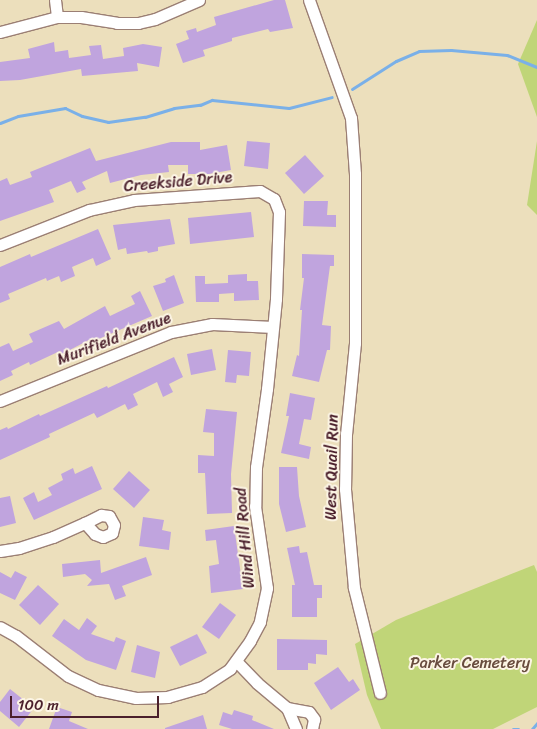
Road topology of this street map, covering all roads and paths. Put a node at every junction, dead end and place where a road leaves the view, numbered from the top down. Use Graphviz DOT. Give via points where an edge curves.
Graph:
graph roads {
  1 [pos="54,0"];
  2 [pos="199,0"];
  3 [pos="310,0"];
  4 [pos="57,17"];
  5 [pos="0,32"];
  6 [pos="274,199"];
  7 [pos="0,245"];
  8 [pos="274,327"];
  9 [pos="0,401"];
  10 [pos="85,523"];
  11 [pos="0,551"];
  12 [pos="0,627"];
  13 [pos="236,661"];
  14 [pos="380,693"];
  15 [pos="287,708"];
  16 [pos="296,729"];
  17 [pos="312,729"];
  1 -- 4 [label="street"];
  2 -- 4 [label="street" via="138,23"];
  3 -- 14 [label="street, West Quail Run" via="351,118 355,174 355,343 346,434 347,527 358,610"];
  4 -- 5 [label="street"];
  6 -- 7 [label="street, Creekside Drive" via="260,191 134,200 89,210"];
  6 -- 8 [label="street, Wind Hill Road" via="279,212"];
  8 -- 9 [label="street, Murifield Avenue" via="212,324 171,332"];
  8 -- 13 [label="street, Wind Hill Road" via="256,467 255,506 266,594 260,622"];
  10 -- 11 [label="street" via="52,537"];
  12 -- 13 [label="street, Wind Hill Road" via="68,676 98,690 136,698 168,697 194,691 218,679"];
  13 -- 15 [label="street"];
  15 -- 16 [label="street"];
  15 -- 17 [label="street" via="309,712 314,719"];
}
